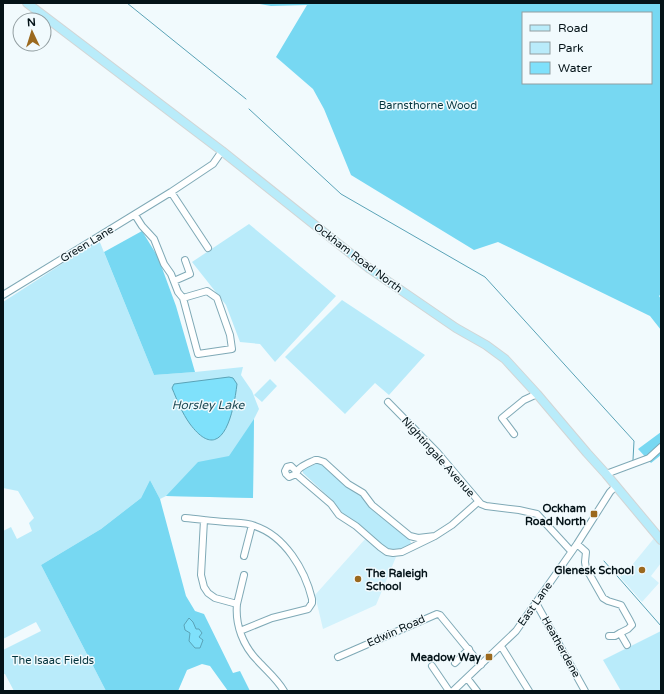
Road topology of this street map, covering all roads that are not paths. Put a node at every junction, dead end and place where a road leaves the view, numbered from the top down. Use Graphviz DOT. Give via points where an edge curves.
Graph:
graph roads {
  1 [pos="27,3"];
  2 [pos="222,151"];
  3 [pos="171,192"];
  4 [pos="135,214"];
  5 [pos="208,248"];
  6 [pos="185,260"];
  7 [pos="174,281"];
  8 [pos="3,295"];
  9 [pos="183,298"];
  10 [pos="537,394"];
  11 [pos="388,402"];
  12 [pos="514,434"];
  13 [pos="661,447"];
  14 [pos="606,474"];
  15 [pos="616,486"];
  16 [pos="478,502"];
  17 [pos="185,518"];
  18 [pos="204,520"];
  19 [pos="252,525"];
  20 [pos="410,536"];
  21 [pos="435,536"];
  22 [pos="661,540"];
  23 [pos="577,544"];
  24 [pos="411,548"];
  25 [pos="571,552"];
  26 [pos="244,556"];
  27 [pos="244,575"];
  28 [pos="536,603"];
  29 [pos="237,604"];
  30 [pos="240,631"];
  31 [pos="620,633"];
  32 [pos="609,636"];
  33 [pos="627,645"];
  34 [pos="501,646"];
  35 [pos="468,649"];
  36 [pos="338,657"];
  37 [pos="455,663"];
  38 [pos="481,665"];
  39 [pos="432,666"];
  40 [pos="467,678"];
  41 [pos="284,691"];
  42 [pos="449,691"];
  43 [pos="453,691"];
  44 [pos="477,691"];
  45 [pos="529,691"];
  46 [pos="585,691"];
  1 -- 2 [label="main road, Ockham Road North"];
  2 -- 3 [label="street, Green Lane" via="213,164"];
  2 -- 10 [label="main road, Ockham Road North" via="370,268 505,359"];
  3 -- 4 [label="street, Green Lane"];
  3 -- 5 [label="street"];
  4 -- 7 [label="street" via="154,239"];
  4 -- 8 [label="street, Green Lane"];
  6 -- 7 [label="street" via="190,274"];
  7 -- 9 [label="street"];
  9 -- 9 [label="street" via="198,354 232,349 230,335 217,298 207,291"];
  10 -- 12 [label="street" via="524,400 502,418"];
  10 -- 14 [label="main road, Ockham Road North"];
  11 -- 16 [label="street, Nightingale Avenue" via="442,457"];
  13 -- 14 [label="street" via="649,458"];
  14 -- 15 [label="main road, Ockham Road North"];
  15 -- 22 [label="main road, Ockham Road North"];
  15 -- 23 [label="street, East Lane"];
  16 -- 21 [label="street"];
  16 -- 25 [label="street, Nightingale Avenue" via="486,506 537,514"];
  17 -- 18 [label="street"];
  18 -- 19 [label="street"];
  18 -- 29 [label="street" via="201,575 204,587 215,598"];
  19 -- 26 [label="street"];
  19 -- 30 [label="street" via="272,536 290,553 303,574 312,601 310,608 306,610 272,618"];
  20 -- 21 [label="street"];
  20 -- 24 [label="street" via="414,542"];
  20 -- 24 [label="street" via="372,505 363,493 348,484 321,460 315,460 296,472 331,504 339,515 385,550 396,553"];
  21 -- 24 [label="street"];
  23 -- 25 [label="street, East Lane"];
  23 -- 31 [label="street" via="586,552 586,568 603,598 621,606 632,625"];
  25 -- 28 [label="street, East Lane"];
  27 -- 29 [label="street"];
  28 -- 34 [label="street, East Lane" via="516,631"];
  28 -- 46 [label="street, Heatherdene"];
  29 -- 30 [label="street"];
  30 -- 41 [label="street" via="251,653"];
  31 -- 32 [label="street"];
  31 -- 33 [label="street"];
  34 -- 38 [label="street, East Lane"];
  34 -- 45 [label="street"];
  35 -- 36 [label="street, Edwin Road" via="437,614"];
  35 -- 37 [label="street"];
  35 -- 38 [label="street, Edwin Road"];
  38 -- 40 [label="street, East Lane"];
  39 -- 42 [label="street"];
  40 -- 43 [label="street, East Lane"];
  40 -- 44 [label="street"];
}
